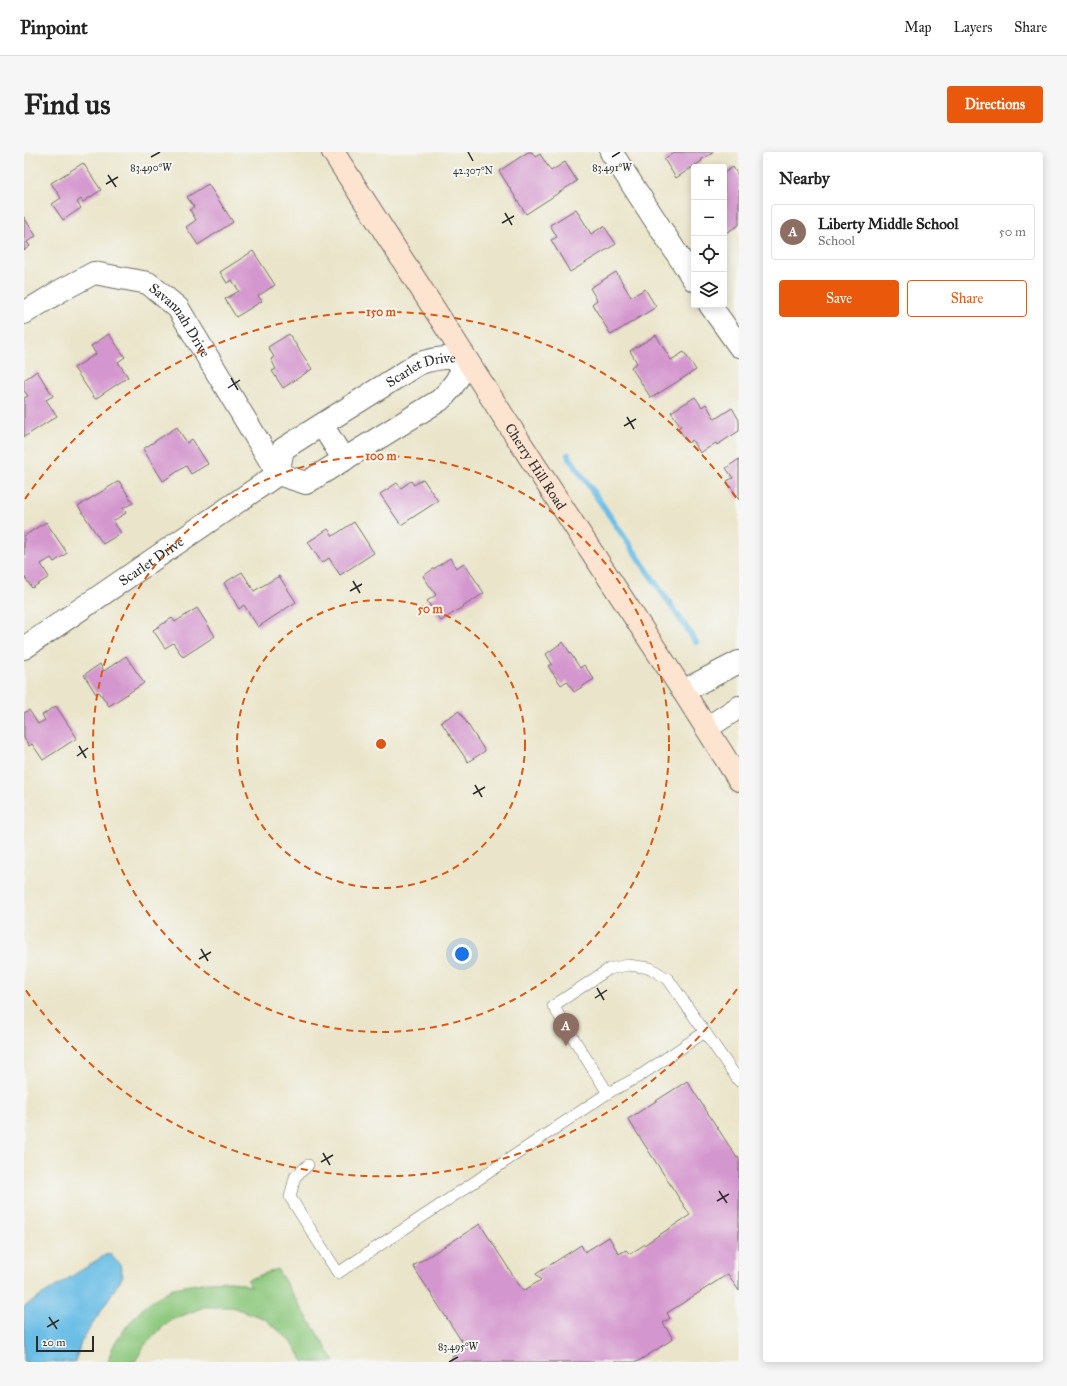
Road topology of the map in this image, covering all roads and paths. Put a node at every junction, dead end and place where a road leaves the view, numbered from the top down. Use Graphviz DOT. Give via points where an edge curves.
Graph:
graph roads {
  1 [pos="333,152"];
  2 [pos="611,152"];
  3 [pos="691,275"];
  4 [pos="712,308"];
  5 [pos="24,313"];
  6 [pos="739,346"];
  7 [pos="466,359"];
  8 [pos="322,425"];
  9 [pos="344,460"];
  10 [pos="278,474"];
  11 [pos="24,648"];
  12 [pos="739,662"];
  13 [pos="683,692"];
  14 [pos="739,707"];
  15 [pos="707,728"];
  16 [pos="739,780"];
  17 [pos="705,1032"];
  18 [pos="739,1081"];
  19 [pos="608,1093"];
  20 [pos="308,1165"];
  1 -- 7 [label="main road, Cherry Hill Road"];
  2 -- 3 [label="street"];
  4 -- 6 [label="street"];
  5 -- 10 [label="street, Savannah Drive" via="94,273 148,283 178,308"];
  7 -- 8 [label="street, Scarlet Drive" via="441,358 418,364"];
  7 -- 9 [label="street, Scarlet Drive" via="458,380 440,400"];
  7 -- 13 [label="main road, Cherry Hill Road"];
  8 -- 9 [label="street"];
  8 -- 10 [label="street, Scarlet Drive" via="283,450"];
  9 -- 10 [label="street, Scarlet Drive" via="306,483"];
  10 -- 11 [label="street, Scarlet Drive"];
  12 -- 13 [label="street"];
  13 -- 15 [label="main road, Cherry Hill Road"];
  14 -- 15 [label="street"];
  15 -- 16 [label="main road, Cherry Hill Road"];
  17 -- 18 [label="lane"];
  17 -- 19 [label="lane" via="638,1077"];
  17 -- 19 [label="lane" via="668,979 650,968 628,965 609,969 552,1006"];
  19 -- 20 [label="lane" via="338,1273 290,1196 295,1177"];
}
